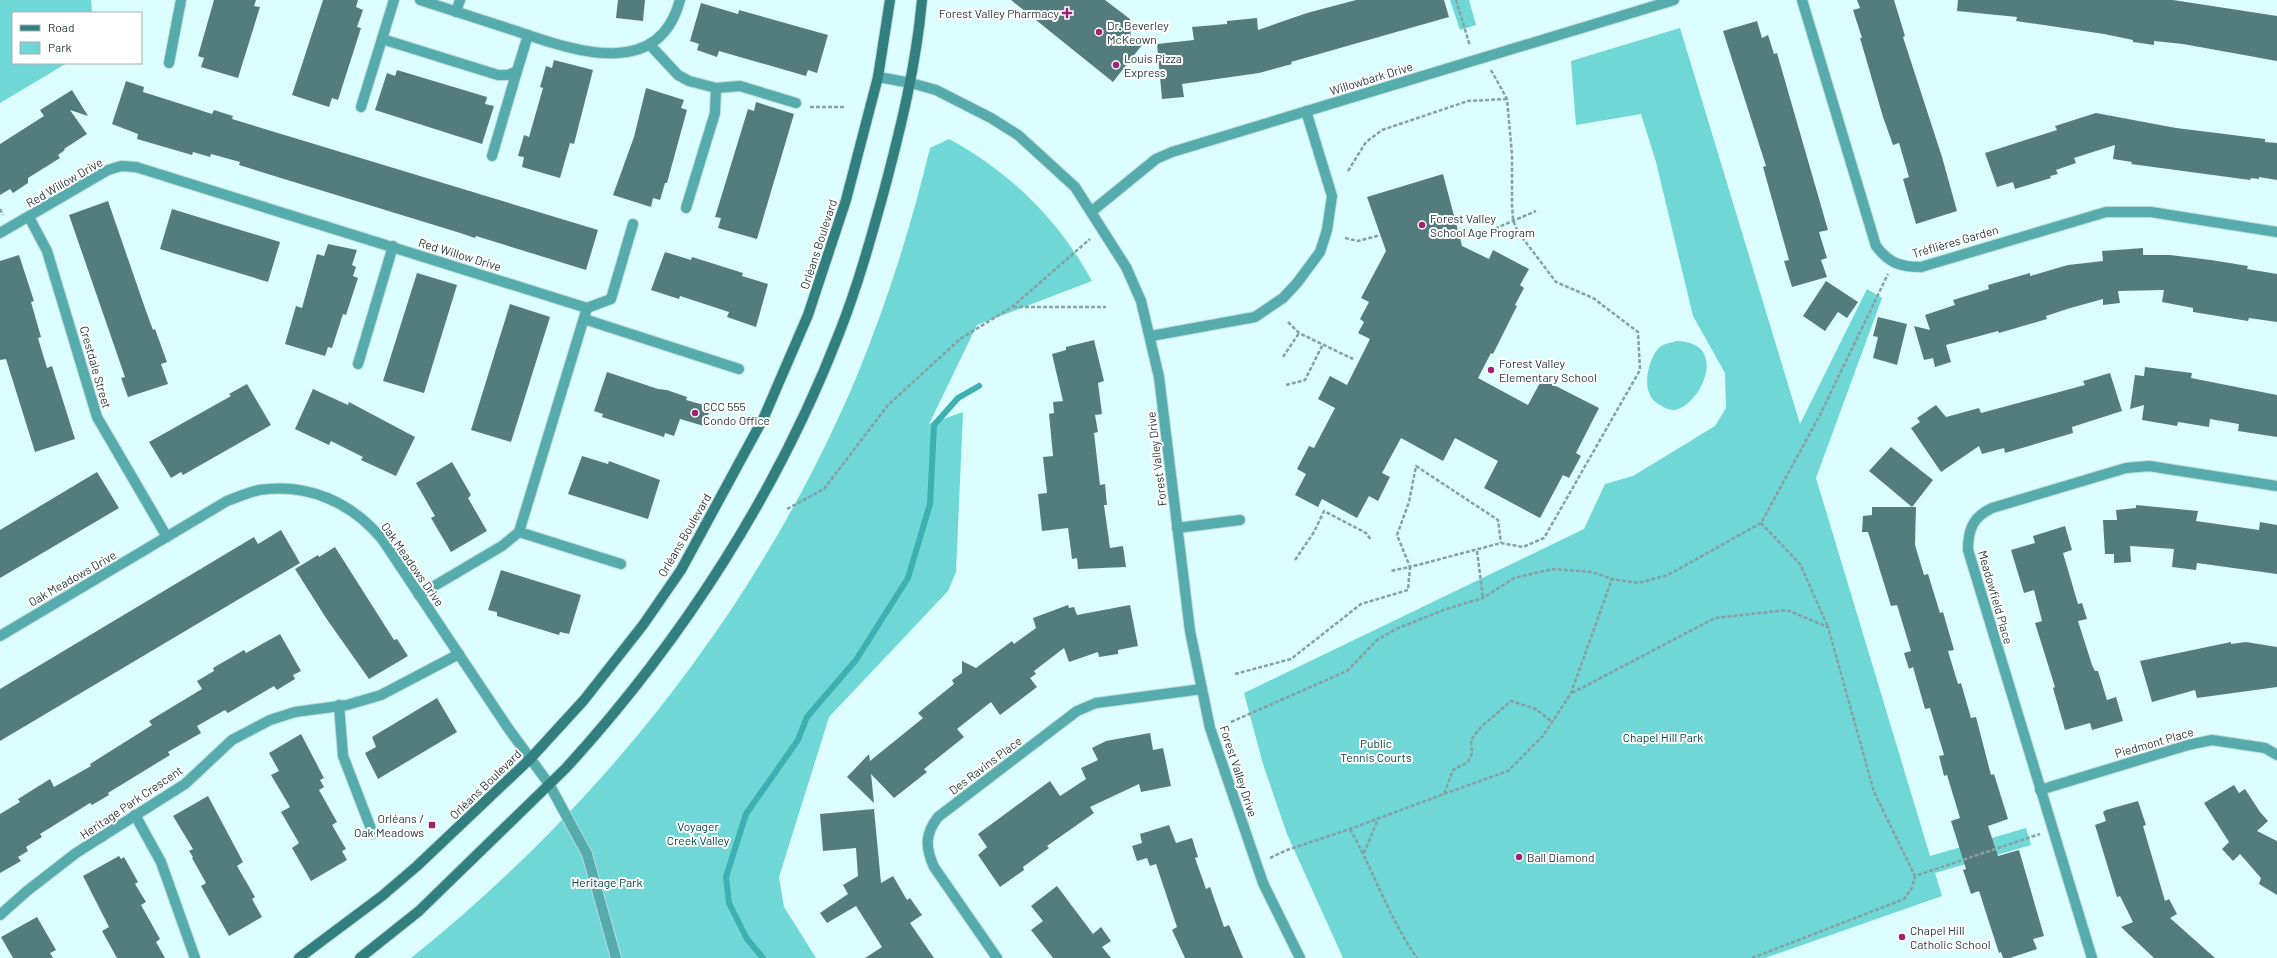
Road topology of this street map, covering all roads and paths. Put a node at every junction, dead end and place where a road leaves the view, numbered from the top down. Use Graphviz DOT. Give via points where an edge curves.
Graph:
graph roads {
  1 [pos="181,0"];
  2 [pos="394,0"];
  3 [pos="420,0"];
  4 [pos="460,0"];
  5 [pos="680,0"];
  6 [pos="890,0"];
  7 [pos="922,0"];
  8 [pos="1456,0"];
  9 [pos="1674,0"];
  10 [pos="1802,0"];
  11 [pos="456,12"];
  12 [pos="528,35"];
  13 [pos="382,39"];
  14 [pos="650,45"];
  15 [pos="1485,57"];
  16 [pos="1474,60"];
  17 [pos="169,63"];
  18 [pos="517,71"];
  19 [pos="878,77"];
  20 [pos="911,83"];
  21 [pos="716,88"];
  22 [pos="1507,99"];
  23 [pos="796,103"];
  24 [pos="361,107"];
  25 [pos="845,107"];
  26 [pos="1306,111"];
  27 [pos="492,156"];
  28 [pos="1348,171"];
  29 [pos="686,208"];
  30 [pos="1536,211"];
  31 [pos="1091,212"];
  32 [pos="29,217"];
  33 [pos="1514,220"];
  34 [pos="633,224"];
  35 [pos="1102,229"];
  36 [pos="2277,232"];
  37 [pos="0,233"];
  38 [pos="1382,235"];
  39 [pos="1345,238"];
  40 [pos="1473,238"];
  41 [pos="393,246"];
  42 [pos="1893,264"];
  43 [pos="1012,307"];
  44 [pos="1106,307"];
  45 [pos="586,308"];
  46 [pos="584,319"];
  47 [pos="1288,322"];
  48 [pos="1299,333"];
  49 [pos="1150,336"];
  50 [pos="1323,344"];
  51 [pos="1283,357"];
  52 [pos="1353,359"];
  53 [pos="358,364"];
  54 [pos="739,369"];
  55 [pos="1286,385"];
  56 [pos="2277,486"];
  57 [pos="787,509"];
  58 [pos="1240,520"];
  59 [pos="1761,523"];
  60 [pos="1177,528"];
  61 [pos="519,532"];
  62 [pos="167,537"];
  63 [pos="1371,540"];
  64 [pos="1501,543"];
  65 [pos="1477,551"];
  66 [pos="1295,560"];
  67 [pos="621,564"];
  68 [pos="1410,566"];
  69 [pos="1390,571"];
  70 [pos="1612,579"];
  71 [pos="420,595"];
  72 [pos="1483,598"];
  73 [pos="1828,627"];
  74 [pos="0,636"];
  75 [pos="459,654"];
  76 [pos="1235,674"];
  77 [pos="1202,689"];
  78 [pos="1571,693"];
  79 [pos="339,705"];
  80 [pos="1231,722"];
  81 [pos="1552,722"];
  82 [pos="2277,755"];
  83 [pos="530,759"];
  84 [pos="549,784"];
  85 [pos="2040,790"];
  86 [pos="1444,794"];
  87 [pos="135,815"];
  88 [pos="1378,819"];
  89 [pos="1350,829"];
  90 [pos="2052,830"];
  91 [pos="373,834"];
  92 [pos="1364,854"];
  93 [pos="1256,864"];
  94 [pos="1915,876"];
  95 [pos="0,915"];
  96 [pos="195,958"];
  97 [pos="299,958"];
  98 [pos="360,958"];
  99 [pos="616,958"];
  100 [pos="997,958"];
  101 [pos="1300,958"];
  102 [pos="1417,958"];
  103 [pos="1752,958"];
  104 [pos="2092,958"];
  1 -- 17 [label="street"];
  2 -- 13 [label="street"];
  3 -- 11 [label="street"];
  4 -- 11 [label="street"];
  5 -- 14 [label="street" via="661,37"];
  6 -- 19 [label="main road, Orléans Boulevard"];
  7 -- 20 [label="main road"];
  8 -- 16 [label="path"];
  9 -- 15 [label="street, Willowbark Drive"];
  10 -- 42 [label="street" via="1876,246"];
  11 -- 12 [label="street"];
  12 -- 14 [label="street" via="596,53 612,54"];
  12 -- 18 [label="street"];
  13 -- 18 [label="street" via="498,75 508,75"];
  13 -- 24 [label="street"];
  14 -- 21 [label="street" via="678,75 689,81"];
  15 -- 16 [label="street, Willowbark Drive"];
  15 -- 22 [label="path"];
  16 -- 26 [label="street, Willowbark Drive"];
  18 -- 27 [label="street"];
  19 -- 20 [label="street, Forest Valley Drive"];
  19 -- 83 [label="main road, Orléans Boulevard" via="832,248 800,336 764,417 682,570 584,700"];
  20 -- 31 [label="street, Forest Valley Drive" via="950,97 1018,135 1075,187"];
  20 -- 84 [label="main road" via="856,287 822,375 777,468 728,554 665,647 587,746"];
  21 -- 23 [label="street" via="740,86"];
  21 -- 29 [label="street" via="715,113"];
  22 -- 28 [label="path" via="1468,101 1382,130 1366,142"];
  22 -- 33 [label="path"];
  23 -- 25 [label="path" via="804,106"];
  26 -- 31 [label="street, Willowbark Drive" via="1188,146 1156,159"];
  26 -- 49 [label="street" via="1332,196 1327,230 1320,252 1298,283 1283,298 1255,317"];
  30 -- 33 [label="path"];
  31 -- 35 [label="street, Forest Valley Drive"];
  32 -- 37 [label="street, Red Willow Drive"];
  32 -- 41 [label="street, Red Willow Drive" via="108,170 120,166 136,167"];
  32 -- 62 [label="street, Crestdale Street" via="47,251 97,417"];
  33 -- 40 [label="path"];
  33 -- 64 [label="path" via="1518,232 1556,282 1593,298 1638,332 1640,370 1544,538 1523,547"];
  34 -- 45 [label="street" via="611,299"];
  35 -- 43 [label="path"];
  35 -- 49 [label="street, Forest Valley Drive" via="1126,267 1138,294"];
  36 -- 42 [label="street, Tréflières Garden" via="2151,212 2106,212 1921,267"];
  38 -- 39 [label="path" via="1358,241"];
  41 -- 45 [label="street, Red Willow Drive"];
  41 -- 53 [label="street"];
  42 -- 59 [label="path" via="1820,415"];
  43 -- 44 [label="path"];
  43 -- 57 [label="path" via="955,344 888,404 824,489"];
  45 -- 46 [label="street"];
  46 -- 54 [label="street"];
  46 -- 61 [label="street"];
  47 -- 48 [label="path"];
  48 -- 50 [label="path"];
  48 -- 51 [label="path"];
  49 -- 60 [label="street, Forest Valley Drive" via="1159,377"];
  50 -- 52 [label="path"];
  50 -- 55 [label="path" via="1305,380"];
  56 -- 85 [label="street, Meadowfield Place" via="2149,466 2126,468 1992,508 1973,522 1968,535 1968,550"];
  58 -- 60 [label="street"];
  59 -- 70 [label="path" via="1668,575 1638,583"];
  59 -- 73 [label="path" via="1800,564"];
  60 -- 77 [label="street, Forest Valley Drive" via="1190,631"];
  61 -- 67 [label="street"];
  61 -- 71 [label="street" via="502,546"];
  62 -- 71 [label="street, Oak Meadows Drive" via="227,501 258,490 297,489 320,494 342,503 368,523"];
  62 -- 74 [label="street, Oak Meadows Drive"];
  63 -- 66 [label="path" via="1366,533 1324,511"];
  64 -- 65 [label="path"];
  64 -- 68 [label="path" via="1498,520 1416,466 1409,502 1396,535"];
  65 -- 68 [label="path"];
  65 -- 72 [label="path"];
  68 -- 69 [label="path"];
  68 -- 76 [label="path" via="1408,590 1361,604 1291,659"];
  70 -- 72 [label="path" via="1592,572 1553,569 1514,578"];
  70 -- 78 [label="path"];
  71 -- 75 [label="street, Oak Meadows Drive"];
  72 -- 80 [label="path" via="1396,628 1377,640 1347,671"];
  73 -- 78 [label="path" via="1787,610 1715,618"];
  73 -- 94 [label="path" via="1874,792"];
  75 -- 79 [label="street, Heritage Park Crescent" via="381,695 364,702"];
  75 -- 83 [label="street, Oak Meadows Drive"];
  77 -- 93 [label="street, Forest Valley Drive" via="1210,728"];
  77 -- 100 [label="street, Des Ravins Place" via="1096,703 1077,712 938,817 929,829 928,853 934,867"];
  78 -- 81 [label="path"];
  79 -- 87 [label="street, Heritage Park Crescent" via="296,712 270,720 232,740 185,784"];
  79 -- 91 [label="street" via="343,756"];
  81 -- 86 [label="path" via="1543,736 1508,771"];
  81 -- 86 [label="path" via="1536,709 1511,700 1471,740 1472,753 1468,762 1453,770"];
  82 -- 85 [label="street, Piedmont Place" via="2265,748 2212,740"];
  83 -- 84 [label="street, Oak Meadows Drive"];
  83 -- 97 [label="main road, Orléans Boulevard" via="417,866 382,896"];
  84 -- 98 [label="main road" via="419,911"];
  84 -- 99 [label="street, Oak Meadows Drive" via="587,854"];
  85 -- 90 [label="street, Meadowfield Place"];
  86 -- 88 [label="path"];
  87 -- 95 [label="street, Heritage Park Crescent" via="76,853"];
  87 -- 96 [label="street" via="161,862"];
  88 -- 89 [label="path"];
  88 -- 92 [label="path"];
  89 -- 92 [label="path"];
  89 -- 93 [label="path" via="1287,850"];
  90 -- 94 [label="path"];
  90 -- 104 [label="street, Meadowfield Place"];
  92 -- 102 [label="path" via="1400,934"];
  93 -- 101 [label="street, Forest Valley Drive"];
  94 -- 103 [label="path" via="1912,888 1904,898"];
}
